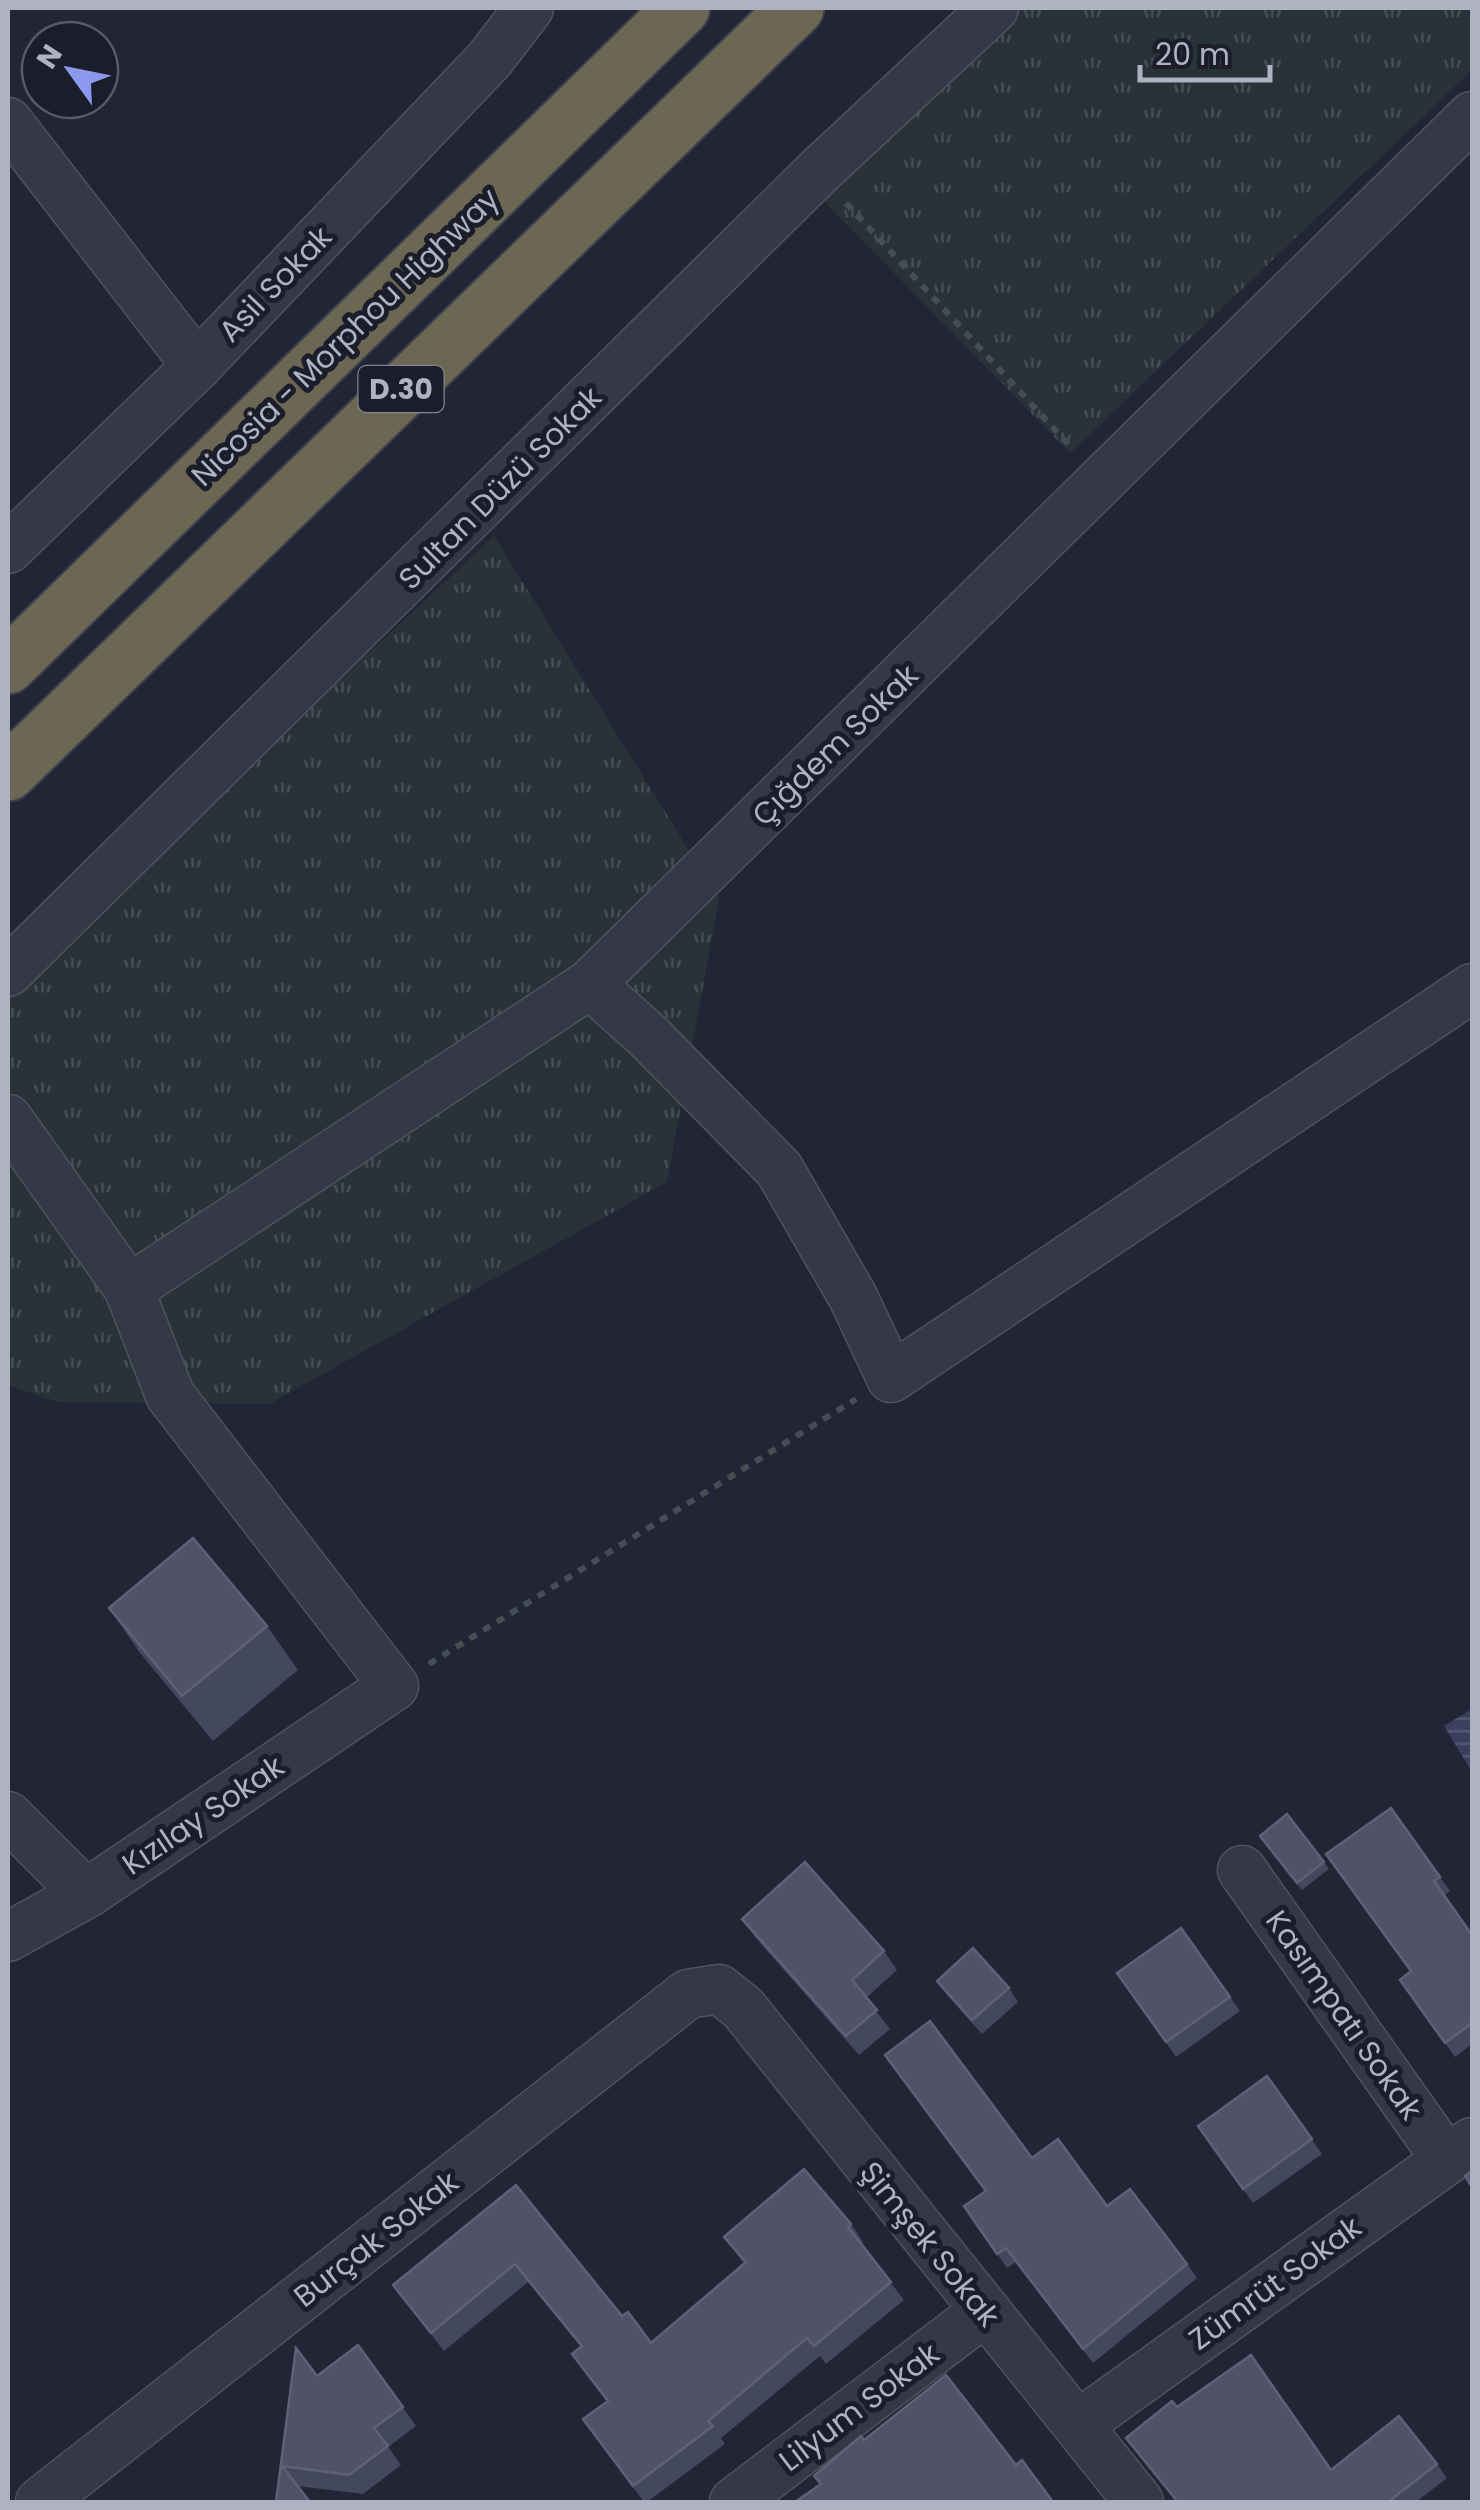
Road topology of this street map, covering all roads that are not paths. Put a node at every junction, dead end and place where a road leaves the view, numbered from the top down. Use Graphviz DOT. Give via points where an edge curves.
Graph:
graph roads {
  1 [pos="529,8"];
  2 [pos="682,8"];
  3 [pos="796,8"];
  4 [pos="994,8"];
  5 [pos="1472,116"];
  6 [pos="8,122"];
  7 [pos="197,366"];
  8 [pos="8,549"];
  9 [pos="8,666"];
  10 [pos="8,772"];
  11 [pos="8,972"];
  12 [pos="590,984"];
  13 [pos="1472,988"];
  14 [pos="8,1120"];
  15 [pos="129,1289"];
  16 [pos="8,1816"];
  17 [pos="1242,1870"];
  18 [pos="86,1894"];
  19 [pos="8,1937"];
  20 [pos="719,1989"];
  21 [pos="1459,2150"];
  22 [pos="984,2312"];
  23 [pos="1078,2424"];
  24 [pos="40,2502"];
  25 [pos="734,2502"];
  26 [pos="1139,2502"];
  1 -- 7 [label="street, Asil Sokak" via="490,59"];
  2 -- 9 [label="highway, Nicosia - Morphou Highway / D.30"];
  3 -- 10 [label="highway, D.30"];
  4 -- 11 [label="street, Sultan Düzü Sokak" via="818,172"];
  5 -- 12 [label="street, Çığdem Sokak"];
  6 -- 7 [label="street"];
  7 -- 8 [label="street, Asil Sokak"];
  12 -- 13 [label="street" via="779,1169 891,1378"];
  12 -- 15 [label="street, Çığdem Sokak"];
  14 -- 15 [label="street"];
  15 -- 18 [label="street, Kızılay Sokak" via="170,1395 394,1686"];
  16 -- 18 [label="street"];
  17 -- 21 [label="street, Kasımpatı Sokak"];
  18 -- 19 [label="street, Kızılay Sokak"];
  20 -- 22 [label="street, Şimşek Sokak" via="743,2008"];
  20 -- 24 [label="street, Burçak Sokak" via="688,1994"];
  21 -- 23 [label="street, Zümrüt Sokak"];
  22 -- 23 [label="street, Şimşek Sokak"];
  22 -- 25 [label="street, Lilyum Sokak"];
  23 -- 26 [label="street, Şimşek Sokak"];
}
